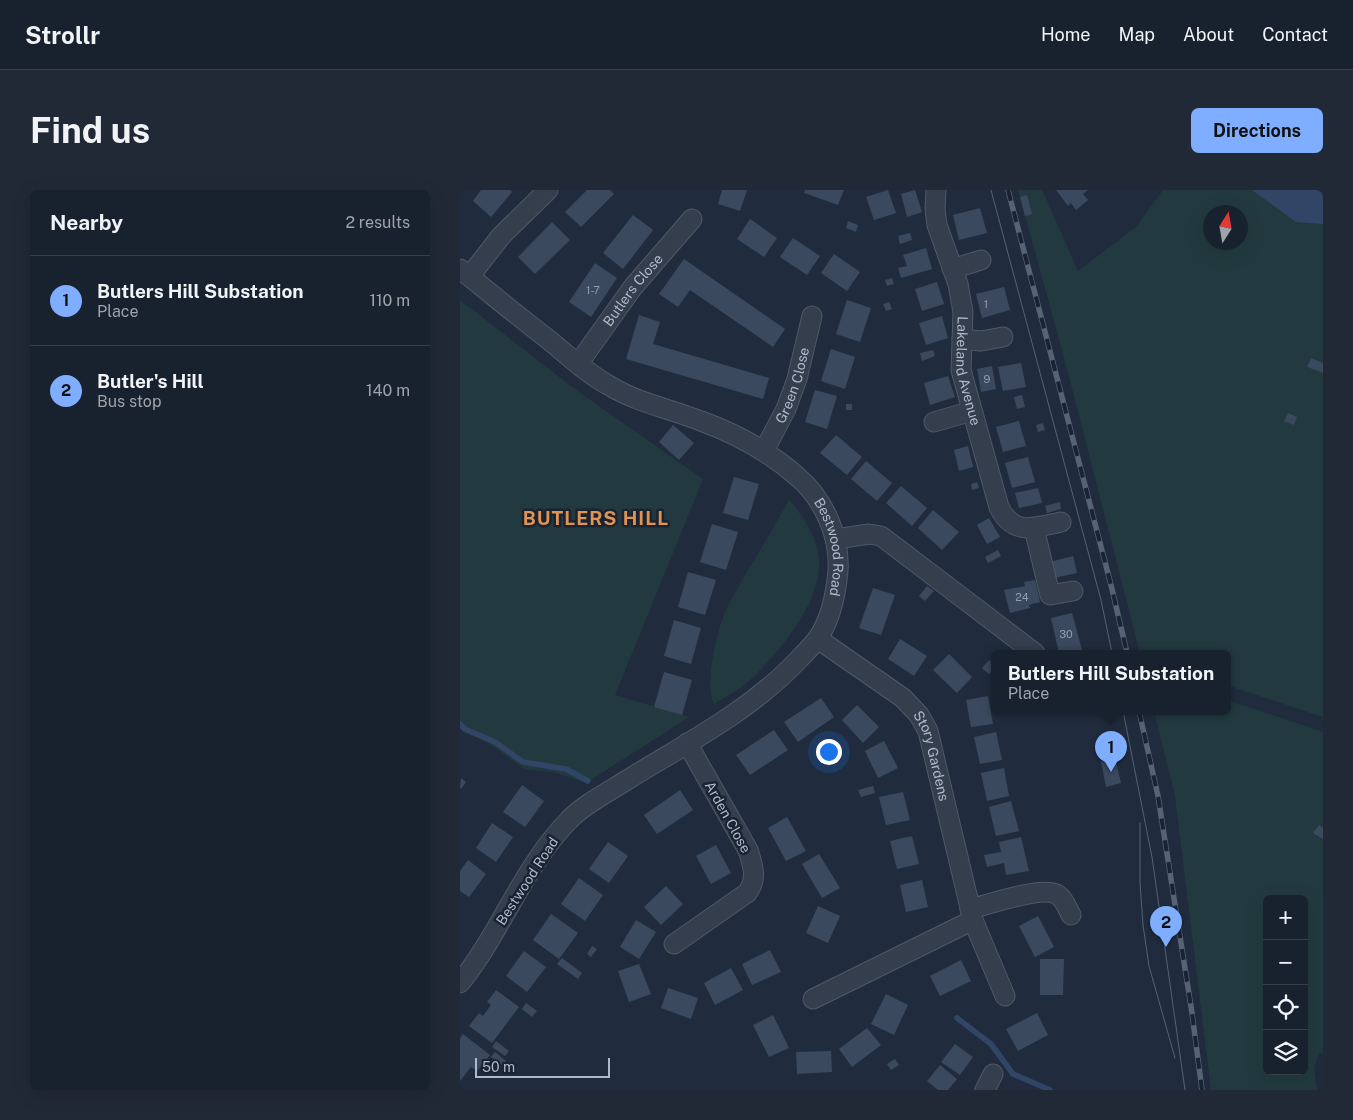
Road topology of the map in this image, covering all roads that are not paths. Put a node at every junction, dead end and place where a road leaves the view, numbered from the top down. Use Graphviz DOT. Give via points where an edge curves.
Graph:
graph roads {
  1 [pos="548,190"];
  2 [pos="936,190"];
  3 [pos="692,219"];
  4 [pos="981,260"];
  5 [pos="952,269"];
  6 [pos="465,272"];
  7 [pos="812,316"];
  8 [pos="1003,337"];
  9 [pos="962,339"];
  10 [pos="578,364"];
  11 [pos="972,411"];
  12 [pos="934,422"];
  13 [pos="764,451"];
  14 [pos="1061,522"];
  15 [pos="1034,528"];
  16 [pos="836,539"];
  17 [pos="1073,591"];
  18 [pos="818,639"];
  19 [pos="1030,650"];
  20 [pos="687,743"];
  21 [pos="972,915"];
  22 [pos="1071,915"];
  23 [pos="674,944"];
  24 [pos="460,983"];
  25 [pos="1005,996"];
  26 [pos="813,999"];
  1 -- 6 [label="street"];
  2 -- 5 [label="street, Lakeland Avenue" via="937,225"];
  3 -- 10 [label="street, Butlers Close" via="633,287"];
  4 -- 5 [label="street"];
  5 -- 9 [label="street, Lakeland Avenue" via="963,312"];
  6 -- 10 [label="street, Bestwood Road"];
  7 -- 13 [label="street, Green Close" via="786,409"];
  8 -- 9 [label="street" via="980,341"];
  9 -- 11 [label="street, Lakeland Avenue" via="961,370"];
  10 -- 13 [label="street, Bestwood Road" via="609,386 637,400 701,421"];
  11 -- 12 [label="street"];
  11 -- 15 [label="street, Lakeland Avenue" via="1004,517 1018,527"];
  13 -- 16 [label="street, Bestwood Road" via="801,479 814,495"];
  14 -- 15 [label="street, Lakeland Avenue"];
  15 -- 17 [label="street" via="1050,595"];
  16 -- 18 [label="street, Bestwood Road" via="839,557 835,594"];
  16 -- 19 [label="street" via="869,534 881,536"];
  18 -- 20 [label="street, Bestwood Road" via="756,699"];
  18 -- 21 [label="street, Story Gardens" via="903,698 928,731"];
  20 -- 23 [label="street, Arden Close" via="748,850 754,879 747,893"];
  20 -- 24 [label="street, Bestwood Road" via="570,818 542,853"];
  21 -- 22 [label="street" via="1032,893 1047,892 1057,894"];
  21 -- 25 [label="street, Story Gardens"];
  21 -- 26 [label="street"];
}
